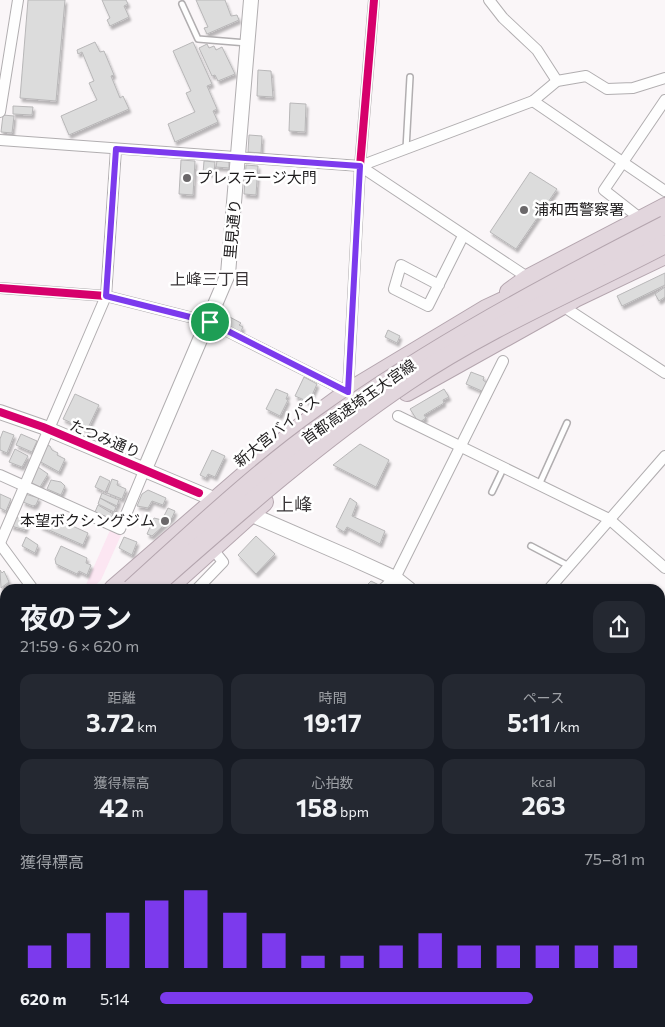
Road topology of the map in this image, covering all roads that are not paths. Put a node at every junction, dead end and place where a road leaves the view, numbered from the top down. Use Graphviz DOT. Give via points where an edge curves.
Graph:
graph roads {
  1 [pos="18,0"];
  2 [pos="251,0"];
  3 [pos="374,0"];
  4 [pos="489,0"];
  5 [pos="182,4"];
  6 [pos="248,43"];
  7 [pos="410,77"];
  8 [pos="665,78"];
  9 [pos="557,81"];
  10 [pos="665,100"];
  11 [pos="533,101"];
  12 [pos="0,112"];
  13 [pos="0,140"];
  14 [pos="116,149"];
  15 [pos="406,149"];
  16 [pos="239,157"];
  17 [pos="624,162"];
  18 [pos="360,166"];
  19 [pos="665,191"];
  20 [pos="665,207"];
  21 [pos="641,219"];
  22 [pos="665,224"];
  23 [pos="463,236"];
  24 [pos="665,246"];
  25 [pos="665,255"];
  26 [pos="535,281"];
  27 [pos="439,285"];
  28 [pos="0,288"];
  29 [pos="106,296"];
  30 [pos="567,302"];
  31 [pos="210,322"];
  32 [pos="503,361"];
  33 [pos="665,373"];
  34 [pos="348,392"];
  35 [pos="0,413"];
  36 [pos="398,416"];
  37 [pos="568,422"];
  38 [pos="48,430"];
  39 [pos="461,446"];
  40 [pos="665,456"];
  41 [pos="504,468"];
  42 [pos="144,471"];
  43 [pos="0,475"];
  44 [pos="23,485"];
  45 [pos="539,485"];
  46 [pos="492,492"];
  47 [pos="216,500"];
  48 [pos="250,514"];
  49 [pos="609,519"];
  50 [pos="0,543"];
  51 [pos="531,546"];
  52 [pos="212,548"];
  53 [pos="569,566"];
  54 [pos="665,568"];
  55 [pos="395,578"];
  56 [pos="29,584"];
  57 [pos="119,584"];
  58 [pos="137,584"];
  59 [pos="158,584"];
  60 [pos="173,584"];
  61 [pos="204,584"];
  62 [pos="388,584"];
  63 [pos="403,584"];
  64 [pos="554,584"];
  1 -- 12 [label="street"];
  2 -- 6 [label="street, 里見通り"];
  3 -- 18 [label="street"];
  4 -- 9 [label="street" via="537,50"];
  5 -- 6 [label="lane" via="198,39"];
  6 -- 16 [label="street, 里見通り"];
  7 -- 15 [label="lane"];
  8 -- 9 [label="street" via="633,88 607,90 586,76"];
  9 -- 11 [label="street"];
  10 -- 17 [label="street"];
  11 -- 15 [label="street"];
  11 -- 17 [label="street"];
  13 -- 14 [label="street"];
  14 -- 16 [label="street"];
  14 -- 29 [label="street"];
  15 -- 18 [label="street"];
  16 -- 18 [label="street"];
  16 -- 31 [label="street, 里見通り" via="228,274"];
  17 -- 19 [label="street"];
  17 -- 21 [label="street" via="604,190"];
  18 -- 23 [label="street"];
  18 -- 34 [label="street"];
  20 -- 21 [label="highway"];
  21 -- 26 [label="highway"];
  22 -- 26 [label="highway"];
  22 -- 58 [label="highway, 首都高速埼玉大宮線, bridge" via="526,297 397,374 278,460"];
  23 -- 26 [label="street"];
  23 -- 27 [label="street"];
  24 -- 30 [label="highway"];
  24 -- 59 [label="highway, 首都高速埼玉大宮線, bridge" via="456,351 408,381 287,470"];
  25 -- 30 [label="highway"];
  26 -- 34 [label="highway, 新大宮バイパス"];
  27 -- 27 [label="street" via="428,306 394,289 400,265"];
  28 -- 29 [label="street"];
  29 -- 31 [label="street"];
  29 -- 38 [label="street"];
  30 -- 33 [label="street"];
  30 -- 48 [label="highway" via="418,384 369,416 340,436"];
  31 -- 34 [label="street"];
  31 -- 42 [label="street, 里見通り"];
  32 -- 39 [label="street"];
  34 -- 47 [label="highway, 新大宮バイパス" via="299,428"];
  35 -- 38 [label="street, たつみ通り"];
  36 -- 39 [label="street"];
  37 -- 45 [label="lane"];
  38 -- 42 [label="street, たつみ通り"];
  38 -- 44 [label="street"];
  39 -- 41 [label="street"];
  39 -- 55 [label="street"];
  40 -- 49 [label="street"];
  41 -- 45 [label="street"];
  41 -- 46 [label="lane"];
  42 -- 44 [label="street" via="120,529"];
  42 -- 47 [label="street, たつみ通り"];
  43 -- 44 [label="street"];
  44 -- 50 [label="street"];
  45 -- 49 [label="street"];
  47 -- 48 [label="street, たつみ通り"];
  47 -- 57 [label="highway, 新大宮バイパス"];
  48 -- 52 [label="highway"];
  48 -- 55 [label="street, たつみ通り"];
  49 -- 53 [label="street"];
  49 -- 54 [label="street"];
  50 -- 56 [label="street"];
  51 -- 53 [label="lane"];
  52 -- 60 [label="highway"];
  52 -- 61 [label="street" via="223,562"];
  53 -- 64 [label="street"];
  55 -- 62 [label="street"];
  55 -- 63 [label="street, たつみ通り"];
}
